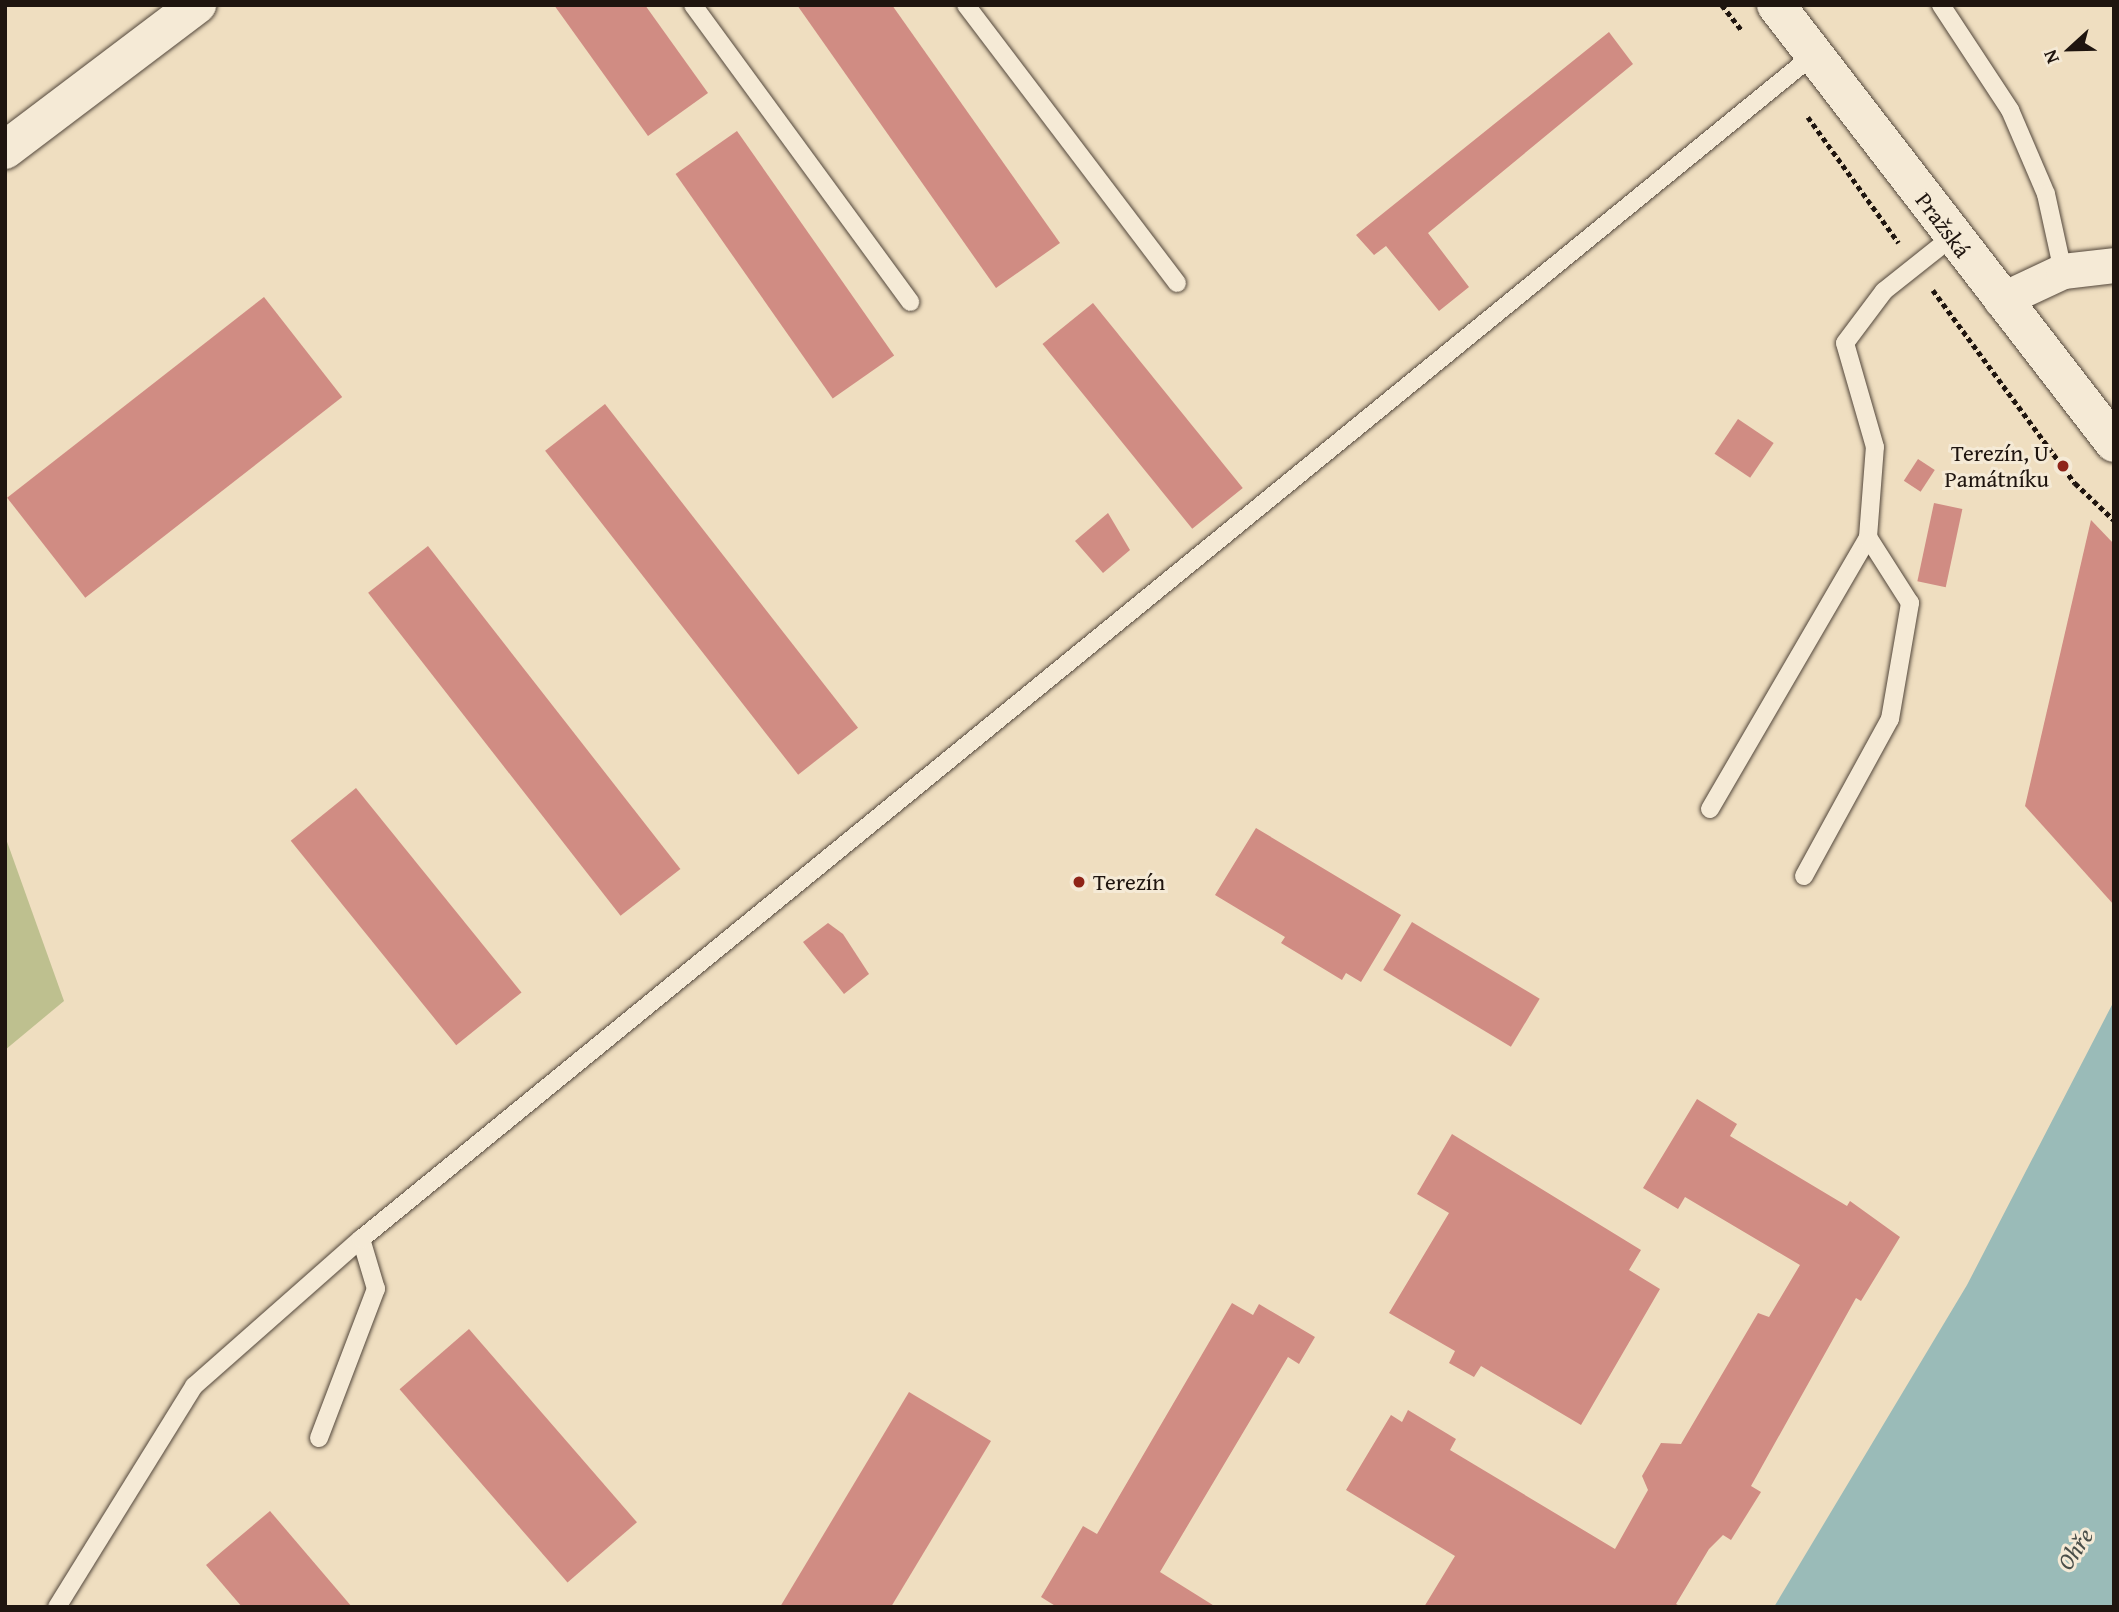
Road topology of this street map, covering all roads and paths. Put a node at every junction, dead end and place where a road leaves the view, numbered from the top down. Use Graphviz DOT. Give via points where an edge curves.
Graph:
graph roads {
  1 [pos="197,5"];
  2 [pos="693,5"];
  3 [pos="966,5"];
  4 [pos="1776,5"];
  5 [pos="1941,5"];
  6 [pos="1813,55"];
  7 [pos="5,150"];
  8 [pos="1952,237"];
  9 [pos="2114,265"];
  10 [pos="2063,271"];
  11 [pos="1177,283"];
  12 [pos="2001,300"];
  13 [pos="910,302"];
  14 [pos="2114,443"];
  15 [pos="1868,537"];
  16 [pos="1710,809"];
  17 [pos="1804,876"];
  18 [pos="361,1239"];
  19 [pos="319,1438"];
  20 [pos="57,1607"];
  1 -- 7 [label="main road"];
  2 -- 13 [label="lane"];
  3 -- 11 [label="lane"];
  4 -- 6 [label="main road, Pražská"];
  5 -- 10 [label="lane" via="2010,110 2046,194"];
  6 -- 8 [label="main road, Pražská"];
  6 -- 18 [label="lane"];
  8 -- 12 [label="main road, Pražská"];
  8 -- 15 [label="lane" via="1884,291 1845,343 1875,446"];
  9 -- 10 [label="street"];
  10 -- 12 [label="street"];
  12 -- 14 [label="main road, Pražská"];
  15 -- 16 [label="lane"];
  15 -- 17 [label="lane" via="1910,603 1890,719"];
  18 -- 19 [label="lane" via="376,1289"];
  18 -- 20 [label="lane" via="194,1386"];
}
